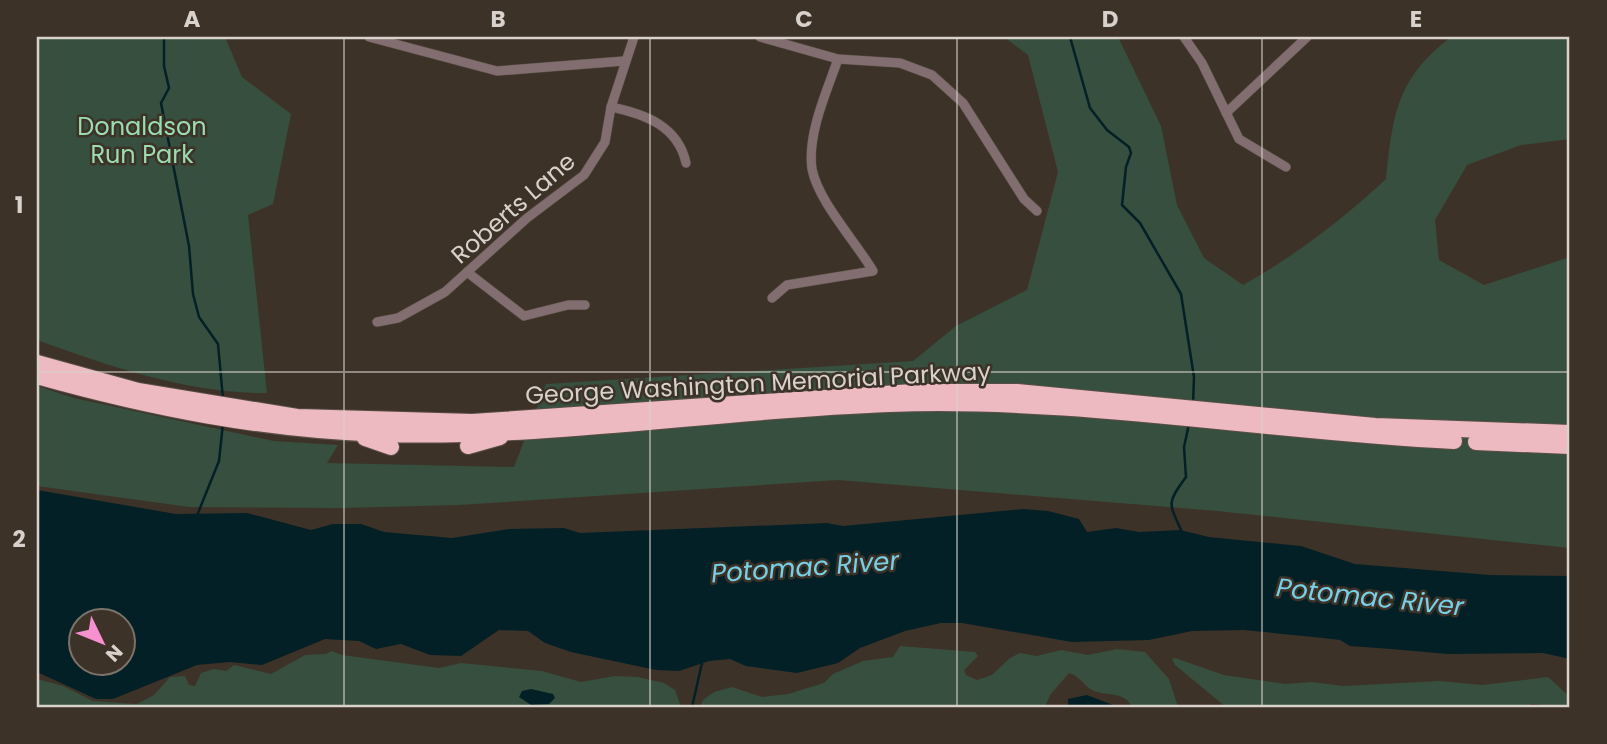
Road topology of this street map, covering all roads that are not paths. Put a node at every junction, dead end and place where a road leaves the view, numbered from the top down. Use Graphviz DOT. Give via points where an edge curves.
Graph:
graph roads {
  1 [pos="369,37"];
  2 [pos="634,37"];
  3 [pos="760,37"];
  4 [pos="1184,37"];
  5 [pos="1307,37"];
  6 [pos="838,59"];
  7 [pos="624,61"];
  8 [pos="611,107"];
  9 [pos="1226,113"];
  10 [pos="686,163"];
  11 [pos="1286,167"];
  12 [pos="1037,211"];
  13 [pos="467,272"];
  14 [pos="772,298"];
  15 [pos="585,305"];
  16 [pos="377,322"];
  17 [pos="37,363"];
  18 [pos="37,376"];
  19 [pos="136,397"];
  20 [pos="1113,405"];
  21 [pos="1272,421"];
  22 [pos="295,423"];
  23 [pos="516,430"];
  24 [pos="350,432"];
  25 [pos="1570,433"];
  26 [pos="468,446"];
  27 [pos="1570,446"];
  28 [pos="391,447"];
  1 -- 7 [label="street" via="497,71"];
  2 -- 7 [label="street, Roberts Lane"];
  3 -- 6 [label="street"];
  4 -- 9 [label="street"];
  5 -- 9 [label="street"];
  6 -- 12 [label="street" via="900,63 932,75 951,90 1024,199"];
  6 -- 14 [label="street" via="816,131 813,169 824,198 873,271 788,285"];
  7 -- 8 [label="street, Roberts Lane"];
  8 -- 10 [label="street" via="660,124 676,139"];
  8 -- 13 [label="street, Roberts Lane" via="605,142 584,175"];
  9 -- 11 [label="street" via="1239,139"];
  13 -- 15 [label="street" via="524,316"];
  13 -- 16 [label="street, Roberts Lane" via="445,292 398,318"];
  17 -- 19 [label="highway, George Washington Memorial Parkway"];
  18 -- 19 [label="highway, George Washington Memorial Parkway"];
  19 -- 22 [label="highway, George Washington Memorial Parkway"];
  20 -- 21 [label="highway, George Washington Memorial Parkway"];
  20 -- 22 [label="highway, George Washington Memorial Parkway" via="1017,392 913,392 472,422"];
  20 -- 23 [label="highway, George Washington Memorial Parkway" via="889,404"];
  21 -- 25 [label="highway, George Washington Memorial Parkway"];
  21 -- 27 [label="highway, George Washington Memorial Parkway" via="1368,437"];
  22 -- 24 [label="highway, George Washington Memorial Parkway"];
  23 -- 24 [label="highway, George Washington Memorial Parkway"];
  23 -- 26 [label="highway"];
  24 -- 28 [label="highway"];
}
